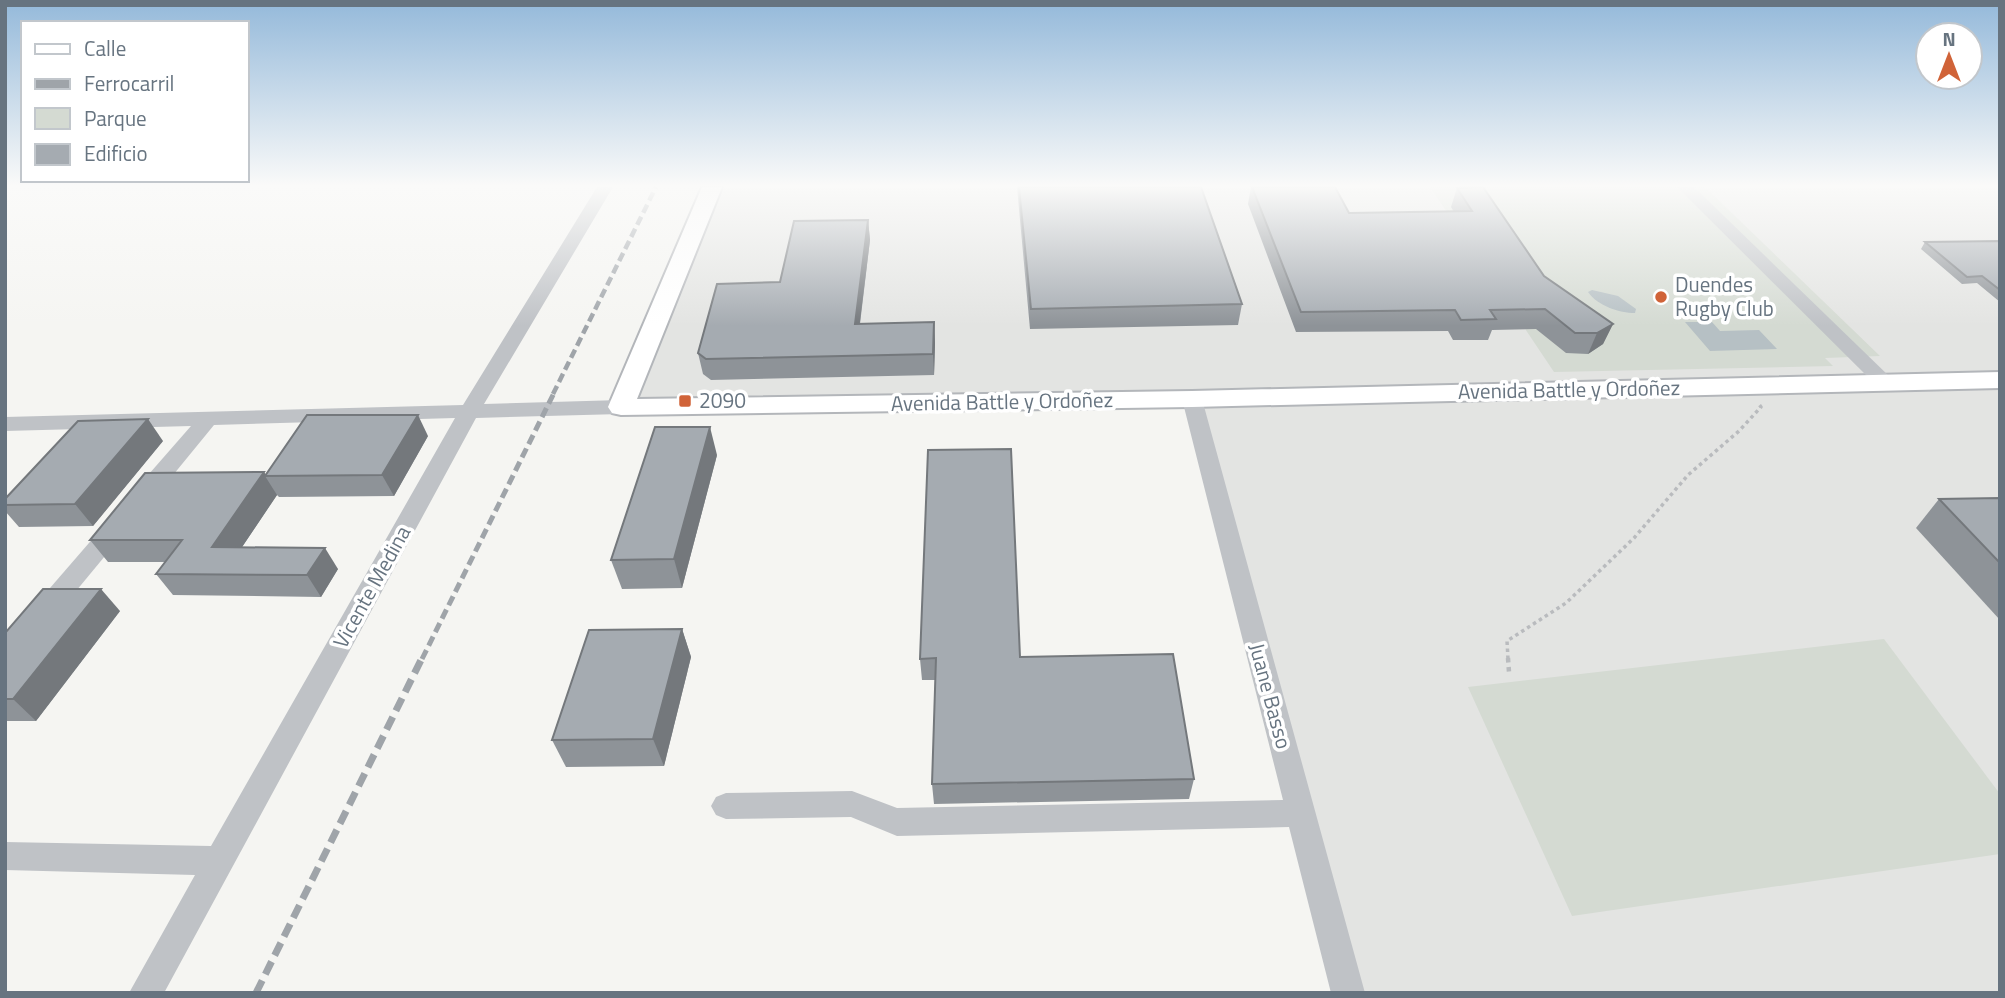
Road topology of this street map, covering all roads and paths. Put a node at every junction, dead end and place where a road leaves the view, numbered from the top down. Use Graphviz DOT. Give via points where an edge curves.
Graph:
graph roads {
  1 [pos="577,234"];
  2 [pos="693,234"];
  3 [pos="1733,234"];
  4 [pos="2000,380"];
  5 [pos="1884,382"];
  6 [pos="1749,386"];
  7 [pos="1192,399"];
  8 [pos="621,407"];
  9 [pos="468,413"];
  10 [pos="208,419"];
  11 [pos="5,424"];
  12 [pos="5,659"];
  13 [pos="1509,672"];
  14 [pos="726,806"];
  15 [pos="1300,813"];
  16 [pos="5,856"];
  17 [pos="221,861"];
  18 [pos="146,993"];
  19 [pos="1348,993"];
  1 -- 9 [label="street, Vicente Medina"];
  2 -- 8 [label="main road"];
  3 -- 5 [label="street"];
  4 -- 5 [label="main road, Avenida Battle y Ordoñez"];
  5 -- 6 [label="main road, Avenida Battle y Ordoñez"];
  6 -- 7 [label="main road, Avenida Battle y Ordoñez"];
  6 -- 13 [label="path" via="1761,407 1688,475 1634,538 1566,603 1507,641"];
  7 -- 8 [label="main road, Avenida Battle y Ordoñez"];
  7 -- 15 [label="street, Juane Basso"];
  8 -- 9 [label="street, Avenida Battle y Ordoñez"];
  9 -- 10 [label="street, Avenida Battle y Ordoñez"];
  9 -- 17 [label="street, Vicente Medina"];
  10 -- 11 [label="street, Avenida Battle y Ordoñez"];
  10 -- 12 [label="street"];
  14 -- 15 [label="street" via="852,804 897,822"];
  15 -- 19 [label="street, Juane Basso"];
  16 -- 17 [label="street"];
  17 -- 18 [label="street, Vicente Medina"];
}
